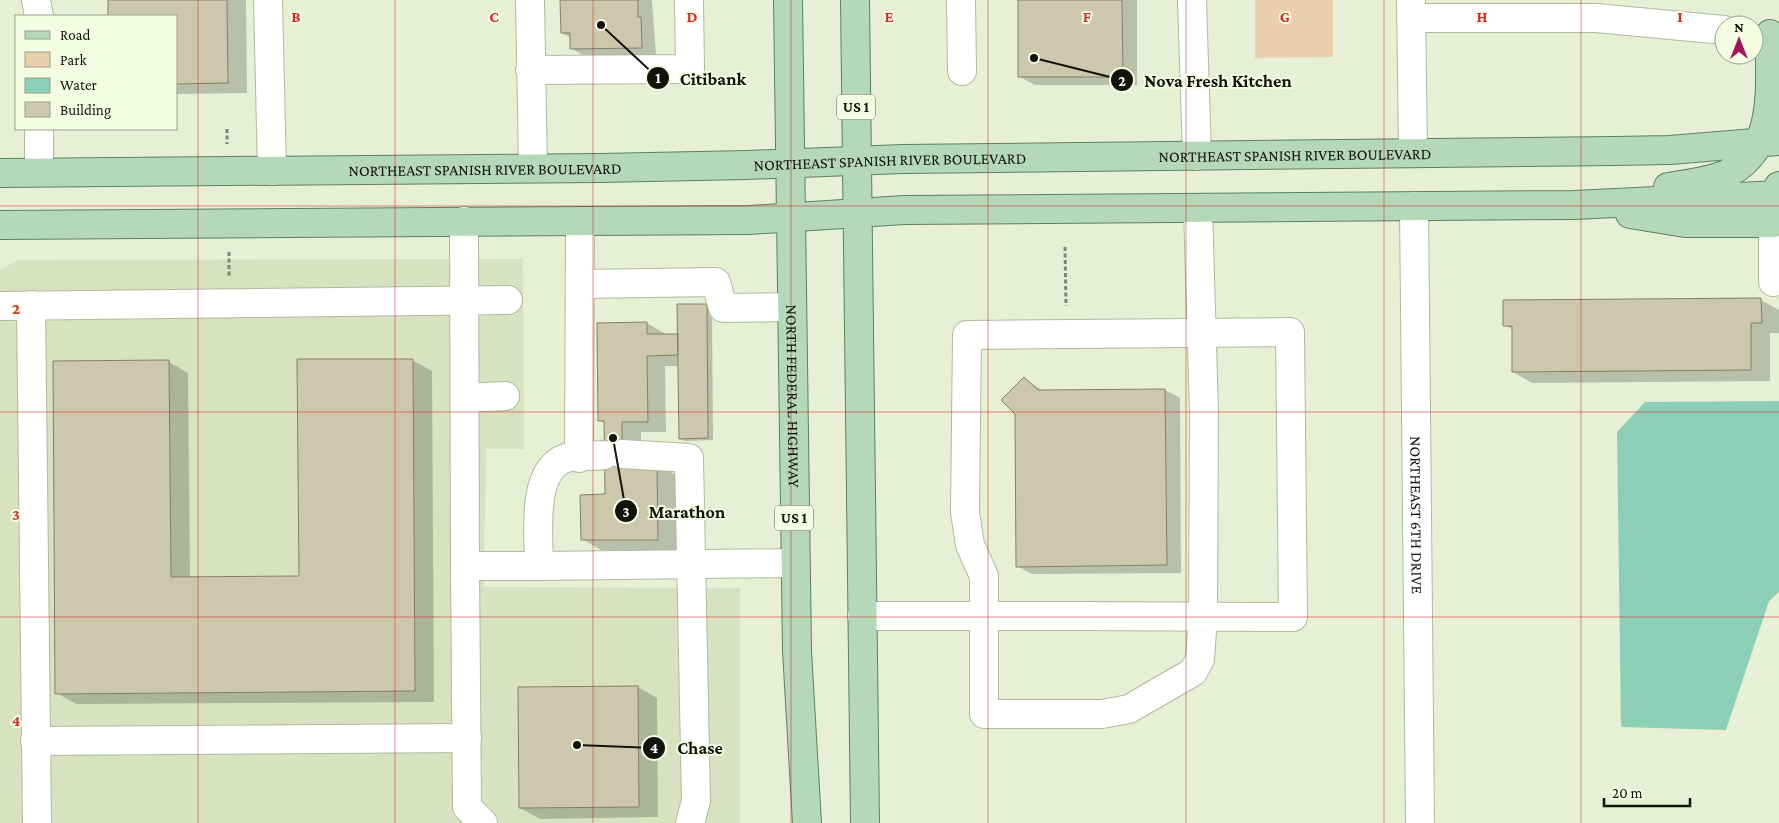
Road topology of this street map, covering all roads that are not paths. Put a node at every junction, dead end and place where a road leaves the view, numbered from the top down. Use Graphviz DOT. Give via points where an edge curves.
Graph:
graph roads {
  1 [pos="36,0"];
  2 [pos="268,0"];
  3 [pos="530,0"];
  4 [pos="689,0"];
  5 [pos="788,0"];
  6 [pos="856,0"];
  7 [pos="961,0"];
  8 [pos="1192,0"];
  9 [pos="1411,9"];
  10 [pos="39,15"];
  11 [pos="1714,29"];
  12 [pos="1768,34"];
  13 [pos="530,70"];
  14 [pos="962,71"];
  15 [pos="40,130"];
  16 [pos="1771,142"];
  17 [pos="1413,153"];
  18 [pos="1197,156"];
  19 [pos="857,160"];
  20 [pos="789,163"];
  21 [pos="533,168"];
  22 [pos="272,171"];
  23 [pos="39,172"];
  24 [pos="0,173"];
  25 [pos="1777,192"];
  26 [pos="1574,205"];
  27 [pos="1414,206"];
  28 [pos="1198,208"];
  29 [pos="857,213"];
  30 [pos="790,217"];
  31 [pos="464,221"];
  32 [pos="580,221"];
  33 [pos="1776,223"];
  34 [pos="0,226"];
  35 [pos="1773,282"];
  36 [pos="580,284"];
  37 [pos="464,300"];
  38 [pos="508,300"];
  39 [pos="31,305"];
  40 [pos="0,306"];
  41 [pos="792,307"];
  42 [pos="1202,333"];
  43 [pos="504,396"];
  44 [pos="464,398"];
  45 [pos="602,456"];
  46 [pos="795,563"];
  47 [pos="465,566"];
  48 [pos="539,566"];
  49 [pos="692,566"];
  50 [pos="862,616"];
  51 [pos="984,616"];
  52 [pos="1203,616"];
  53 [pos="467,738"];
  54 [pos="35,741"];
  55 [pos="37,823"];
  56 [pos="483,823"];
  57 [pos="690,823"];
  58 [pos="807,823"];
  59 [pos="865,823"];
  60 [pos="1420,823"];
  1 -- 10 [label="street"];
  2 -- 22 [label="street"];
  3 -- 13 [label="street"];
  4 -- 13 [label="street" via="690,69"];
  5 -- 20 [label="main road, NORTH FEDERAL HIGHWAY / US 1"];
  6 -- 19 [label="main road, US 1"];
  7 -- 14 [label="street"];
  8 -- 18 [label="street"];
  9 -- 11 [label="street" via="1596,18"];
  9 -- 17 [label="street"];
  12 -- 16 [label="main road"];
  13 -- 21 [label="street"];
  15 -- 23 [label="street"];
  16 -- 17 [label="main road, NORTHEAST SPANISH RIVER BOULEVARD" via="1670,150"];
  16 -- 26 [label="main road" via="1725,174"];
  17 -- 18 [label="main road, NORTHEAST SPANISH RIVER BOULEVARD"];
  18 -- 19 [label="main road, NORTHEAST SPANISH RIVER BOULEVARD"];
  19 -- 20 [label="main road, NORTHEAST SPANISH RIVER BOULEVARD"];
  19 -- 29 [label="main road, US 1"];
  20 -- 21 [label="main road, NORTHEAST SPANISH RIVER BOULEVARD"];
  20 -- 30 [label="main road, NORTH FEDERAL HIGHWAY / US 1"];
  21 -- 22 [label="main road, NORTHEAST SPANISH RIVER BOULEVARD"];
  22 -- 23 [label="main road, NORTHEAST SPANISH RIVER BOULEVARD"];
  23 -- 24 [label="main road, NORTHEAST SPANISH RIVER BOULEVARD"];
  25 -- 26 [label="main road"];
  25 -- 33 [label="main road"];
  26 -- 27 [label="main road"];
  26 -- 33 [label="main road" via="1685,223"];
  27 -- 28 [label="main road"];
  27 -- 60 [label="street, NORTHEAST 6TH DRIVE"];
  28 -- 29 [label="main road"];
  28 -- 42 [label="street"];
  29 -- 30 [label="main road"];
  29 -- 50 [label="main road, US 1"];
  30 -- 32 [label="main road"];
  30 -- 41 [label="main road, NORTH FEDERAL HIGHWAY / US 1"];
  31 -- 32 [label="main road"];
  31 -- 34 [label="main road"];
  31 -- 37 [label="street"];
  32 -- 36 [label="street"];
  33 -- 35 [label="street"];
  36 -- 41 [label="street" via="716,282 723,308"];
  36 -- 45 [label="street"];
  37 -- 38 [label="street"];
  37 -- 39 [label="street"];
  37 -- 44 [label="street"];
  39 -- 40 [label="street"];
  39 -- 54 [label="street"];
  41 -- 46 [label="main road, NORTH FEDERAL HIGHWAY / US 1"];
  42 -- 51 [label="street" via="967,335 964,512 970,544 984,576"];
  42 -- 52 [label="street"];
  42 -- 52 [label="street" via="1290,332 1293,617"];
  43 -- 44 [label="street"];
  44 -- 47 [label="street"];
  45 -- 48 [label="street" via="566,458 553,467 544,480 539,507"];
  45 -- 49 [label="street" via="689,458"];
  46 -- 49 [label="street"];
  46 -- 58 [label="main road, NORTH FEDERAL HIGHWAY / US 1"];
  47 -- 48 [label="street"];
  47 -- 53 [label="street"];
  48 -- 49 [label="street"];
  49 -- 57 [label="street" via="696,801"];
  50 -- 51 [label="street"];
  50 -- 59 [label="main road, US 1"];
  51 -- 52 [label="street"];
  51 -- 52 [label="street" via="984,714 1102,714 1129,708 1193,672 1201,652"];
  53 -- 54 [label="street"];
  53 -- 56 [label="street" via="467,807"];
  54 -- 55 [label="street"];
}
